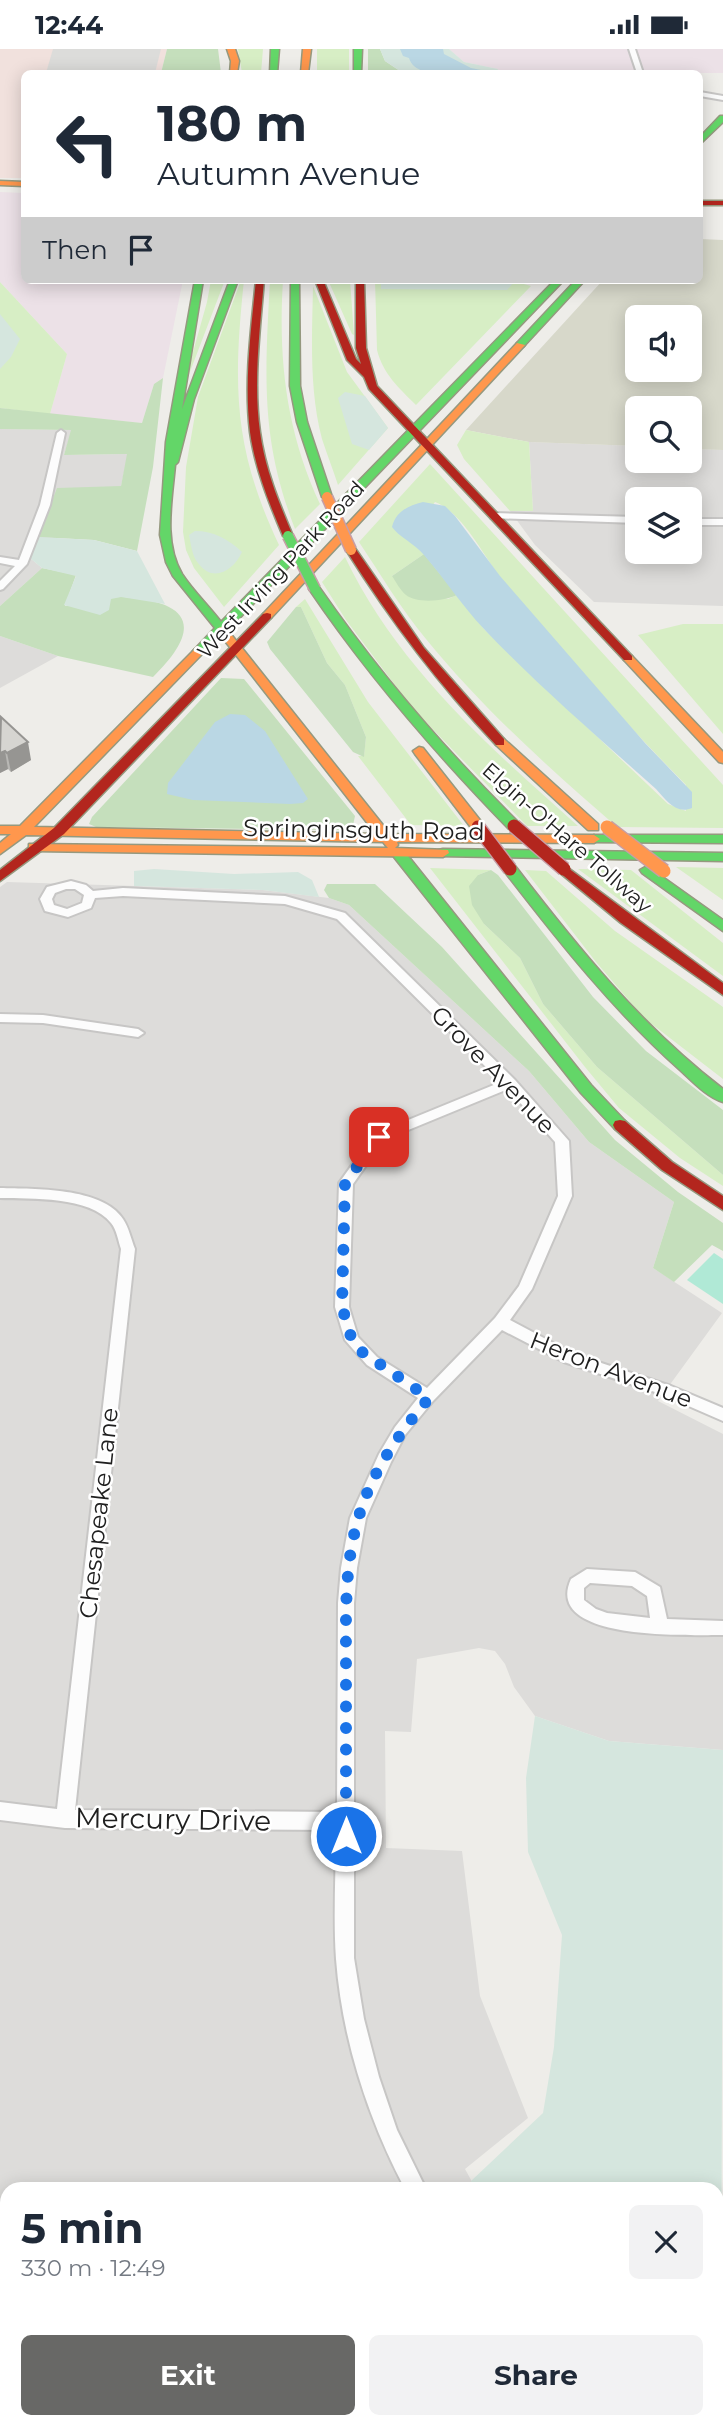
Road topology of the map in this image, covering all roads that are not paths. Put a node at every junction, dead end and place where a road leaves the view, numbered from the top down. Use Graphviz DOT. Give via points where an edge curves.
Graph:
graph roads {
  1 [pos="231,49"];
  2 [pos="275,49"];
  3 [pos="307,49"];
  4 [pos="358,49"];
  5 [pos="632,49"];
  6 [pos="234,70"];
  7 [pos="274,70"];
  8 [pos="305,70"];
  9 [pos="358,70"];
  10 [pos="639,70"];
  11 [pos="703,95"];
  12 [pos="723,98"];
  13 [pos="723,118"];
  14 [pos="703,139"];
  15 [pos="0,183"];
  16 [pos="21,184"];
  17 [pos="703,203"];
  18 [pos="723,203"];
  19 [pos="198,284"];
  20 [pos="232,284"];
  21 [pos="260,284"];
  22 [pos="295,284"];
  23 [pos="321,284"];
  24 [pos="360,284"];
  25 [pos="555,284"];
  26 [pos="577,284"];
  27 [pos="365,375"];
  28 [pos="413,429"];
  29 [pos="61,433"];
  30 [pos="427,446"];
  31 [pos="173,462"];
  32 [pos="494,516"];
  33 [pos="625,520"];
  34 [pos="702,521"];
  35 [pos="723,522"];
  36 [pos="0,559"];
  37 [pos="22,564"];
  38 [pos="0,587"];
  39 [pos="223,629"];
  40 [pos="237,647"];
  41 [pos="361,658"];
  42 [pos="723,759"];
  43 [pos="600,827"];
  44 [pos="0,830"];
  45 [pos="24,830"];
  46 [pos="59,831"];
  47 [pos="387,838"];
  48 [pos="723,839"];
  49 [pos="39,847"];
  50 [pos="2,848"];
  51 [pos="399,854"];
  52 [pos="723,857"];
  53 [pos="0,877"];
  54 [pos="90,895"];
  55 [pos="723,913"];
  56 [pos="723,927"];
  57 [pos="723,990"];
  58 [pos="0,1018"];
  59 [pos="138,1033"];
  60 [pos="510,1083"];
  61 [pos="723,1097"];
  62 [pos="0,1193"];
  63 [pos="723,1204"];
  64 [pos="500,1322"];
  65 [pos="429,1398"];
  66 [pos="723,1415"];
  67 [pos="660,1626"];
  68 [pos="723,1627"];
  69 [pos="0,1811"];
  70 [pos="65,1819"];
  71 [pos="346,1821"];
  72 [pos="413,2182"];
  1 -- 6 [label="main road"];
  2 -- 7 [label="main road"];
  3 -- 8 [label="main road"];
  4 -- 9 [label="main road"];
  5 -- 10 [label="street"];
  11 -- 12 [label="street"];
  13 -- 14 [label="main road"];
  15 -- 16 [label="main road"];
  17 -- 18 [label="main road"];
  19 -- 31 [label="main road" via="171,442"];
  20 -- 31 [label="main road" via="189,399"];
  21 -- 41 [label="main road, Elgin-O'Hare Tollway, bridge" via="253,367 255,435 263,469 288,536 315,589"];
  22 -- 43 [label="main road, Elgin-O'Hare Tollway, bridge" via="295,386 302,422 351,550 432,668 548,788"];
  23 -- 27 [label="main road" via="352,360"];
  24 -- 27 [label="main road"];
  25 -- 28 [label="main road, West Irving Park Road"];
  26 -- 30 [label="main road, West Irving Park Road"];
  27 -- 28 [label="main road"];
  28 -- 30 [label="main road"];
  28 -- 39 [label="main road, West Irving Park Road"];
  29 -- 37 [label="street" via="45,505"];
  30 -- 32 [label="main road"];
  30 -- 40 [label="main road, West Irving Park Road"];
  31 -- 39 [label="main road" via="165,532 172,565"];
  32 -- 33 [label="street"];
  32 -- 42 [label="main road"];
  34 -- 35 [label="street"];
  36 -- 37 [label="street"];
  37 -- 38 [label="street"];
  39 -- 40 [label="main road"];
  39 -- 45 [label="main road, West Irving Park Road"];
  40 -- 46 [label="main road, West Irving Park Road"];
  40 -- 47 [label="main road"];
  41 -- 57 [label="main road, Elgin-O'Hare Tollway, bridge" via="438,749 514,826 626,920"];
  41 -- 61 [label="main road, bridge" via="369,683 591,975 668,1055"];
  43 -- 55 [label="main road, bridge"];
  43 -- 56 [label="main road, Elgin-O'Hare Tollway" via="647,870"];
  44 -- 45 [label="main road, Springinsguth Road"];
  45 -- 46 [label="main road, Springinsguth Road"];
  45 -- 50 [label="main road, West Irving Park Road"];
  46 -- 47 [label="main road, Springinsguth Road"];
  46 -- 49 [label="main road, West Irving Park Road"];
  47 -- 48 [label="main road, Springinsguth Road"];
  47 -- 51 [label="main road"];
  49 -- 50 [label="main road, Springinsguth Road"];
  49 -- 51 [label="main road, Springinsguth Road"];
  49 -- 53 [label="main road, West Irving Park Road"];
  51 -- 52 [label="main road, Springinsguth Road"];
  51 -- 63 [label="main road" via="615,1121 665,1164"];
  54 -- 60 [label="street, Grove Avenue" via="123,892 285,900 341,916"];
  58 -- 59 [label="street" via="43,1019"];
  60 -- 64 [label="street, Grove Avenue" via="562,1141 565,1196 525,1289"];
  60 -- 65 [label="street" via="379,1137 345,1183 342,1307 352,1340 372,1361"];
  62 -- 70 [label="street, Chesapeake Lane" via="68,1196 109,1213 118,1221 128,1249"];
  64 -- 65 [label="street, Grove Avenue"];
  64 -- 66 [label="street, Heron Avenue" via="569,1358 666,1390"];
  65 -- 71 [label="street, Grove Avenue" via="384,1458 365,1497 352,1542 346,1604"];
  67 -- 67 [label="street" via="654,1592 635,1579 587,1576 577,1584 574,1598 597,1620"];
  67 -- 68 [label="street"];
  69 -- 70 [label="street, Mercury Drive"];
  70 -- 71 [label="street, Mercury Drive"];
  71 -- 72 [label="street, Grove Avenue" via="345,1958 356,2035 376,2104"];
}
